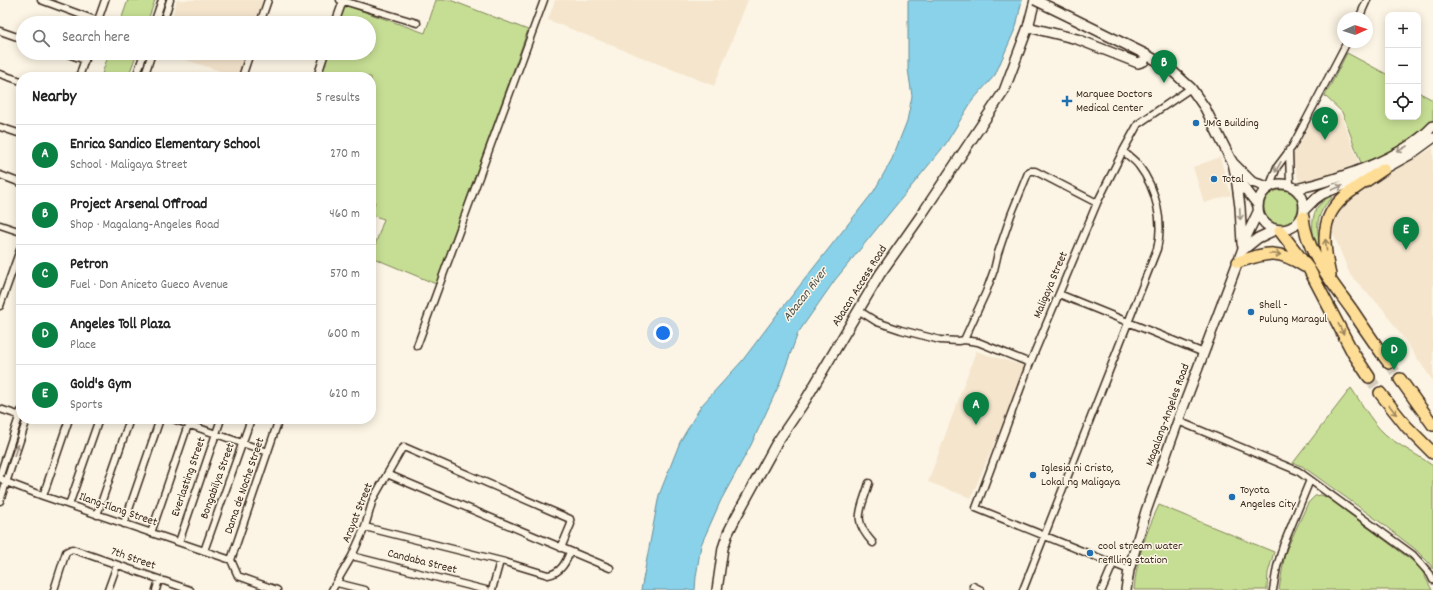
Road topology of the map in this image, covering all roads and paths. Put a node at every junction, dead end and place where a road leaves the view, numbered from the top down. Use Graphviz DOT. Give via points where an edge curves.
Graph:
graph roads {
  1 [pos="41,0"];
  2 [pos="105,0"];
  3 [pos="162,0"];
  4 [pos="170,0"];
  5 [pos="268,0"];
  6 [pos="341,0"];
  7 [pos="544,0"];
  8 [pos="1035,0"];
  9 [pos="1367,0"];
  10 [pos="1362,12"];
  11 [pos="82,16"];
  12 [pos="99,16"];
  13 [pos="156,16"];
  14 [pos="165,16"];
  15 [pos="262,16"];
  16 [pos="337,16"];
  17 [pos="417,23"];
  18 [pos="1028,27"];
  19 [pos="0,31"];
  20 [pos="16,37"];
  21 [pos="1344,48"];
  22 [pos="1147,55"];
  23 [pos="84,60"];
  24 [pos="142,60"];
  25 [pos="150,60"];
  26 [pos="248,60"];
  27 [pos="323,60"];
  28 [pos="80,72"];
  29 [pos="138,72"];
  30 [pos="146,72"];
  31 [pos="244,72"];
  32 [pos="319,72"];
  33 [pos="0,74"];
  34 [pos="16,79"];
  35 [pos="1191,88"];
  36 [pos="1433,126"];
  37 [pos="0,127"];
  38 [pos="16,132"];
  39 [pos="1433,138"];
  40 [pos="1289,150"];
  41 [pos="1123,151"];
  42 [pos="1233,163"];
  43 [pos="1384,169"];
  44 [pos="0,175"];
  45 [pos="1236,177"];
  46 [pos="16,181"];
  47 [pos="1269,186"];
  48 [pos="1293,187"];
  49 [pos="1097,202"];
  50 [pos="1258,208"];
  51 [pos="1304,213"];
  52 [pos="0,225"];
  53 [pos="16,230"];
  54 [pos="1277,230"];
  55 [pos="1240,257"];
  56 [pos="16,261"];
  57 [pos="1309,269"];
  58 [pos="1332,283"];
  59 [pos="1059,294"];
  60 [pos="0,306"];
  61 [pos="858,310"];
  62 [pos="1128,323"];
  63 [pos="964,340"];
  64 [pos="417,346"];
  65 [pos="1204,353"];
  66 [pos="1030,363"];
  67 [pos="1389,363"];
  68 [pos="1368,377"];
  69 [pos="1400,378"];
  70 [pos="1380,393"];
  71 [pos="0,409"];
  72 [pos="16,413"];
  73 [pos="1178,421"];
  74 [pos="18,424"];
  75 [pos="25,424"];
  76 [pos="67,424"];
  77 [pos="97,424"];
  78 [pos="128,424"];
  79 [pos="158,424"];
  80 [pos="188,424"];
  81 [pos="194,424"];
  82 [pos="219,424"];
  83 [pos="249,424"];
  84 [pos="277,424"];
  85 [pos="1433,425"];
  86 [pos="216,434"];
  87 [pos="243,443"];
  88 [pos="268,452"];
  89 [pos="1433,453"];
  90 [pos="387,474"];
  91 [pos="0,476"];
  92 [pos="1310,480"];
  93 [pos="6,482"];
  94 [pos="869,483"];
  95 [pos="43,496"];
  96 [pos="0,501"];
  97 [pos="69,505"];
  98 [pos="97,515"];
  99 [pos="124,524"];
  100 [pos="365,527"];
  101 [pos="151,533"];
  102 [pos="1044,536"];
  103 [pos="179,542"];
  104 [pos="873,543"];
  105 [pos="561,548"];
  106 [pos="204,551"];
  107 [pos="570,552"];
  108 [pos="352,556"];
  109 [pos="231,560"];
  110 [pos="500,561"];
  111 [pos="1112,564"];
  112 [pos="117,566"];
  113 [pos="610,568"];
  114 [pos="1129,570"];
  115 [pos="159,580"];
  116 [pos="1433,580"];
  117 [pos="337,583"];
  118 [pos="973,586"];
  119 [pos="472,588"];
  120 [pos="54,590"];
  121 [pos="108,590"];
  122 [pos="156,590"];
  123 [pos="190,590"];
  124 [pos="276,590"];
  125 [pos="332,590"];
  126 [pos="365,590"];
  127 [pos="486,590"];
  128 [pos="492,590"];
  129 [pos="717,590"];
  130 [pos="981,590"];
  131 [pos="1023,590"];
  132 [pos="1102,590"];
  133 [pos="1126,590"];
  134 [pos="1273,590"];
  1 -- 11 [label="street"];
  2 -- 12 [label="street"];
  3 -- 13 [label="street"];
  4 -- 14 [label="street"];
  5 -- 15 [label="street"];
  6 -- 16 [label="street"];
  6 -- 17 [label="street"];
  7 -- 64 [label="street"];
  8 -- 18 [label="main road, Abacan Access Road"];
  8 -- 22 [label="main road, bridge"];
  9 -- 10 [label="street"];
  18 -- 22 [label="main road" via="1077,39 1138,63 1144,61"];
  18 -- 61 [label="main road, Abacan Access Road" via="1000,100"];
  19 -- 20 [label="street"];
  21 -- 40 [label="street"];
  22 -- 35 [label="main road" via="1169,68"];
  23 -- 28 [label="street"];
  24 -- 29 [label="street"];
  25 -- 30 [label="street"];
  26 -- 31 [label="street"];
  27 -- 32 [label="street"];
  33 -- 34 [label="street"];
  35 -- 41 [label="street, Maligaya Street" via="1138,124"];
  35 -- 42 [label="main road"];
  36 -- 48 [label="main road, one-way" via="1380,162 1318,184"];
  37 -- 38 [label="street"];
  39 -- 43 [label="main road"];
  40 -- 47 [label="street, one-way" via="1277,167"];
  40 -- 48 [label="street"];
  41 -- 49 [label="street, Maligaya Street"];
  41 -- 62 [label="street" via="1139,165 1149,182 1160,226 1157,249"];
  42 -- 45 [label="main road"];
  42 -- 47 [label="main road" via="1252,182"];
  51 -- 43 [label="main road, one-way" via="1322,194"];
  58 -- 43 [label="highway, one-way" via="1324,234 1329,217 1341,199"];
  44 -- 46 [label="street"];
  45 -- 50 [label="main road"];
  45 -- 55 [label="main road, one-way" via="1240,207"];
  47 -- 48 [label="main road" via="1280,183"];
  47 -- 50 [label="main road" via="1259,198"];
  48 -- 51 [label="main road" via="1304,201"];
  49 -- 59 [label="street, Maligaya Street"];
  49 -- 63 [label="street" via="1035,171 1028,173 1011,215 986,292"];
  50 -- 54 [label="main road" via="1262,221"];
  50 -- 55 [label="main road, Magalang-Angeles Road"];
  51 -- 54 [label="main road" via="1299,223 1293,227"];
  51 -- 58 [label="highway" via="1305,233"];
  52 -- 53 [label="street"];
  54 -- 55 [label="main road, Magalang-Angeles Road" via="1258,238"];
  54 -- 57 [label="highway"];
  55 -- 57 [label="highway, one-way" via="1276,254 1290,257"];
  55 -- 65 [label="main road, Magalang-Angeles Road"];
  56 -- 60 [label="street"];
  57 -- 68 [label="highway, one-way"];
  58 -- 67 [label="highway"];
  59 -- 62 [label="street"];
  59 -- 66 [label="street, Maligaya Street"];
  61 -- 63 [label="street" via="877,322 920,335 940,340"];
  61 -- 129 [label="main road, Abacan Access Road" via="805,401 776,444 736,517 723,548"];
  62 -- 65 [label="street"];
  62 -- 102 [label="street"];
  63 -- 66 [label="street" via="978,342"];
  65 -- 73 [label="main road, Magalang-Angeles Road"];
  66 -- 102 [label="street, Maligaya Street" via="976,508"];
  69 -- 85 [label="highway"];
  70 -- 89 [label="highway, one-way" via="1407,427"];
  71 -- 72 [label="street"];
  73 -- 92 [label="street" via="1298,471"];
  73 -- 114 [label="main road, Magalang-Angeles Road" via="1146,511"];
  74 -- 91 [label="street"];
  93 -- 75 [label="street, one-way"];
  76 -- 95 [label="street"];
  77 -- 97 [label="street"];
  78 -- 98 [label="street"];
  79 -- 99 [label="street"];
  80 -- 101 [label="street"];
  81 -- 86 [label="street"];
  82 -- 86 [label="street, Everlasting Street"];
  83 -- 87 [label="street, Bongabilya Street"];
  84 -- 88 [label="street, Dama de Noche Street"];
  86 -- 87 [label="street"];
  86 -- 103 [label="street, Everlasting Street"];
  87 -- 88 [label="street"];
  87 -- 106 [label="street, Bongabilya Street"];
  88 -- 109 [label="street, Dama de Noche Street"];
  90 -- 100 [label="street, Arayat Street" via="373,499"];
  90 -- 105 [label="street"];
  90 -- 105 [label="street, Arayat Street" via="401,450 406,447 570,519 571,524"];
  91 -- 93 [label="street, Ilang-Ilang Street"];
  92 -- 116 [label="street" via="1413,556"];
  92 -- 134 [label="street" via="1283,546"];
  93 -- 95 [label="street, Ilang-Ilang Street"];
  93 -- 96 [label="street"];
  94 -- 104 [label="street" via="859,522"];
  95 -- 97 [label="street, Ilang-Ilang Street"];
  97 -- 98 [label="street, Ilang-Ilang Street"];
  98 -- 99 [label="street, Ilang-Ilang Street"];
  99 -- 101 [label="street, Ilang-Ilang Street"];
  100 -- 108 [label="street, Arayat Street"];
  100 -- 110 [label="street"];
  101 -- 103 [label="street, Ilang-Ilang Street"];
  102 -- 111 [label="street"];
  102 -- 131 [label="street"];
  103 -- 106 [label="street, Ilang-Ilang Street"];
  105 -- 107 [label="street"];
  106 -- 109 [label="street, Ilang-Ilang Street"];
  107 -- 110 [label="street" via="562,568 548,575"];
  107 -- 113 [label="street"];
  108 -- 117 [label="street, Arayat Street"];
  108 -- 119 [label="street, Candaba Street"];
  109 -- 124 [label="street" via="238,576"];
  110 -- 128 [label="street"];
  111 -- 114 [label="street"];
  111 -- 132 [label="street"];
  112 -- 115 [label="street, 7th Street"];
  112 -- 120 [label="street, 7th Street" via="75,549 69,550 66,552"];
  112 -- 121 [label="street"];
  114 -- 133 [label="main road, Magalang-Angeles Road"];
  115 -- 122 [label="street"];
  115 -- 123 [label="street, 7th Street"];
  117 -- 125 [label="street, Arayat Street"];
  117 -- 126 [label="street"];
  118 -- 130 [label="street"];
  119 -- 127 [label="street, Candaba Street"];
}
